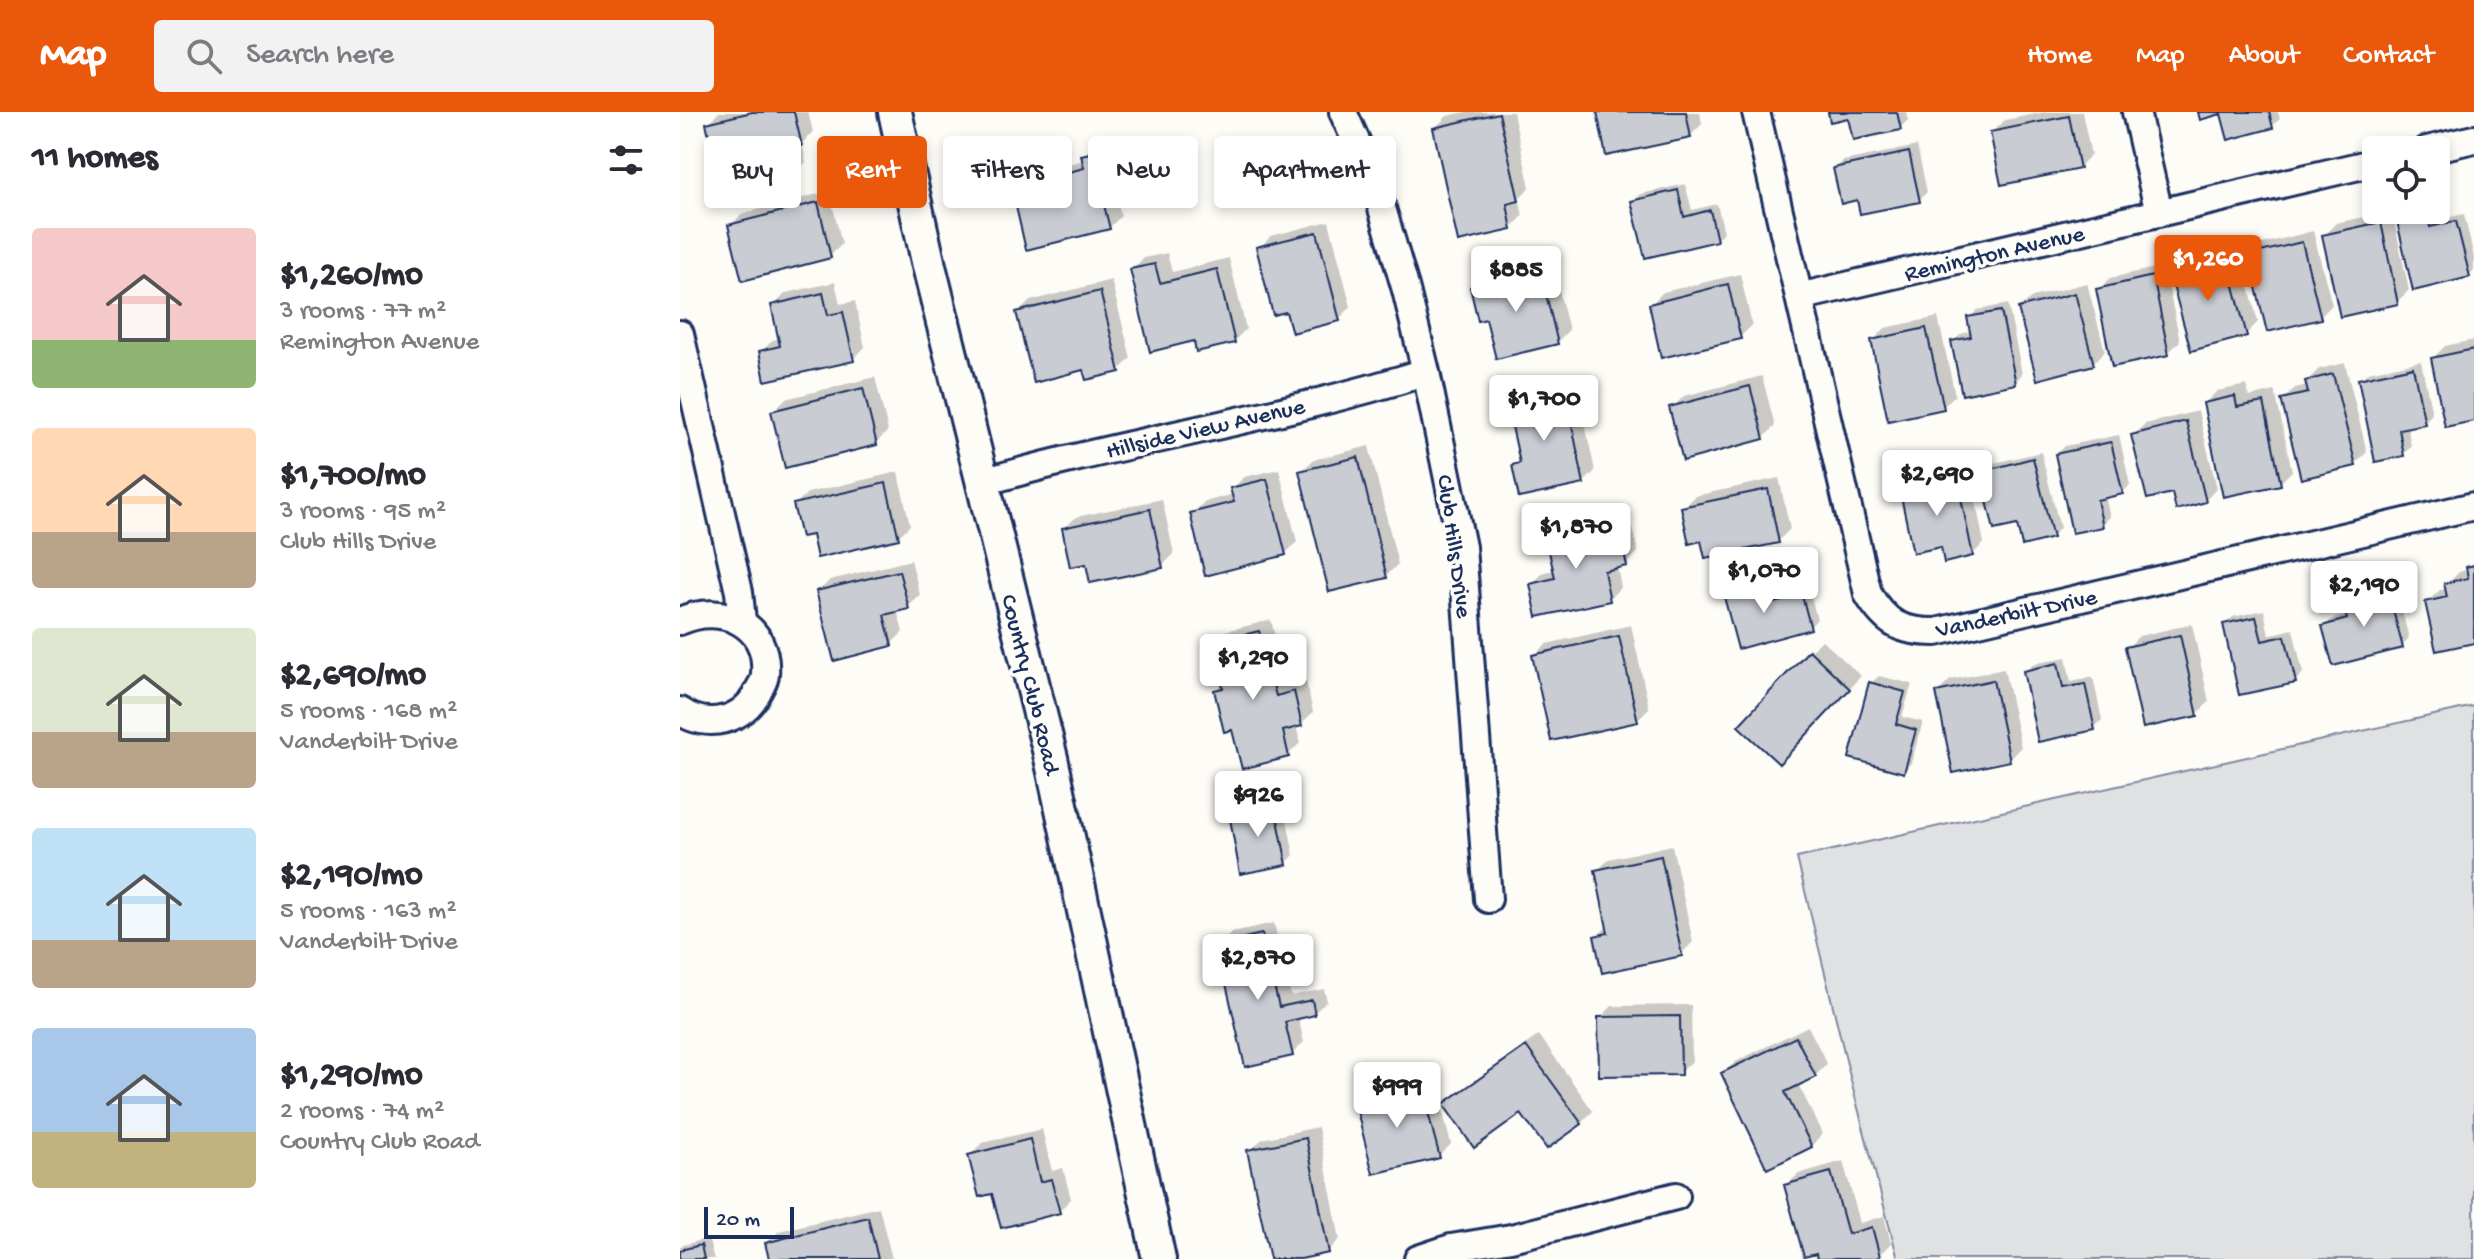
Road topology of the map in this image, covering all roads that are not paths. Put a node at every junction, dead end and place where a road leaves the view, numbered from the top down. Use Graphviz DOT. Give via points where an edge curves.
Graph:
graph roads {
  1 [pos="895,112"];
  2 [pos="1343,112"];
  3 [pos="1756,112"];
  4 [pos="2136,112"];
  5 [pos="2474,139"];
  6 [pos="2450,145"];
  7 [pos="2362,165"];
  8 [pos="2159,213"];
  9 [pos="1799,297"];
  10 [pos="680,334"];
  11 [pos="1426,372"];
  12 [pos="983,482"];
  13 [pos="2474,506"];
  14 [pos="680,621"];
  15 [pos="742,621"];
  16 [pos="680,711"];
  17 [pos="1488,899"];
  18 [pos="1676,1196"];
  19 [pos="1159,1259"];
  20 [pos="1418,1259"];
  1 -- 12 [label="street, Country Club Road"];
  2 -- 11 [label="street, Club Hills Drive" via="1374,181"];
  3 -- 9 [label="street, Vanderbilt Drive"];
  4 -- 8 [label="street"];
  5 -- 6 [label="street"];
  7 -- 8 [label="street, Remington Avenue"];
  8 -- 9 [label="street, Remington Avenue"];
  9 -- 13 [label="street, Vanderbilt Drive" via="1868,594 1878,612 1914,632 1936,632"];
  10 -- 15 [label="street"];
  11 -- 12 [label="street, Hillside View Avenue" via="1360,393"];
  11 -- 17 [label="street, Club Hills Drive" via="1462,547"];
  12 -- 19 [label="street, Country Club Road" via="1051,758"];
  14 -- 15 [label="street" via="712,612"];
  15 -- 16 [label="street" via="762,645 766,677 752,705 725,721 693,720"];
  18 -- 20 [label="street"];
}
